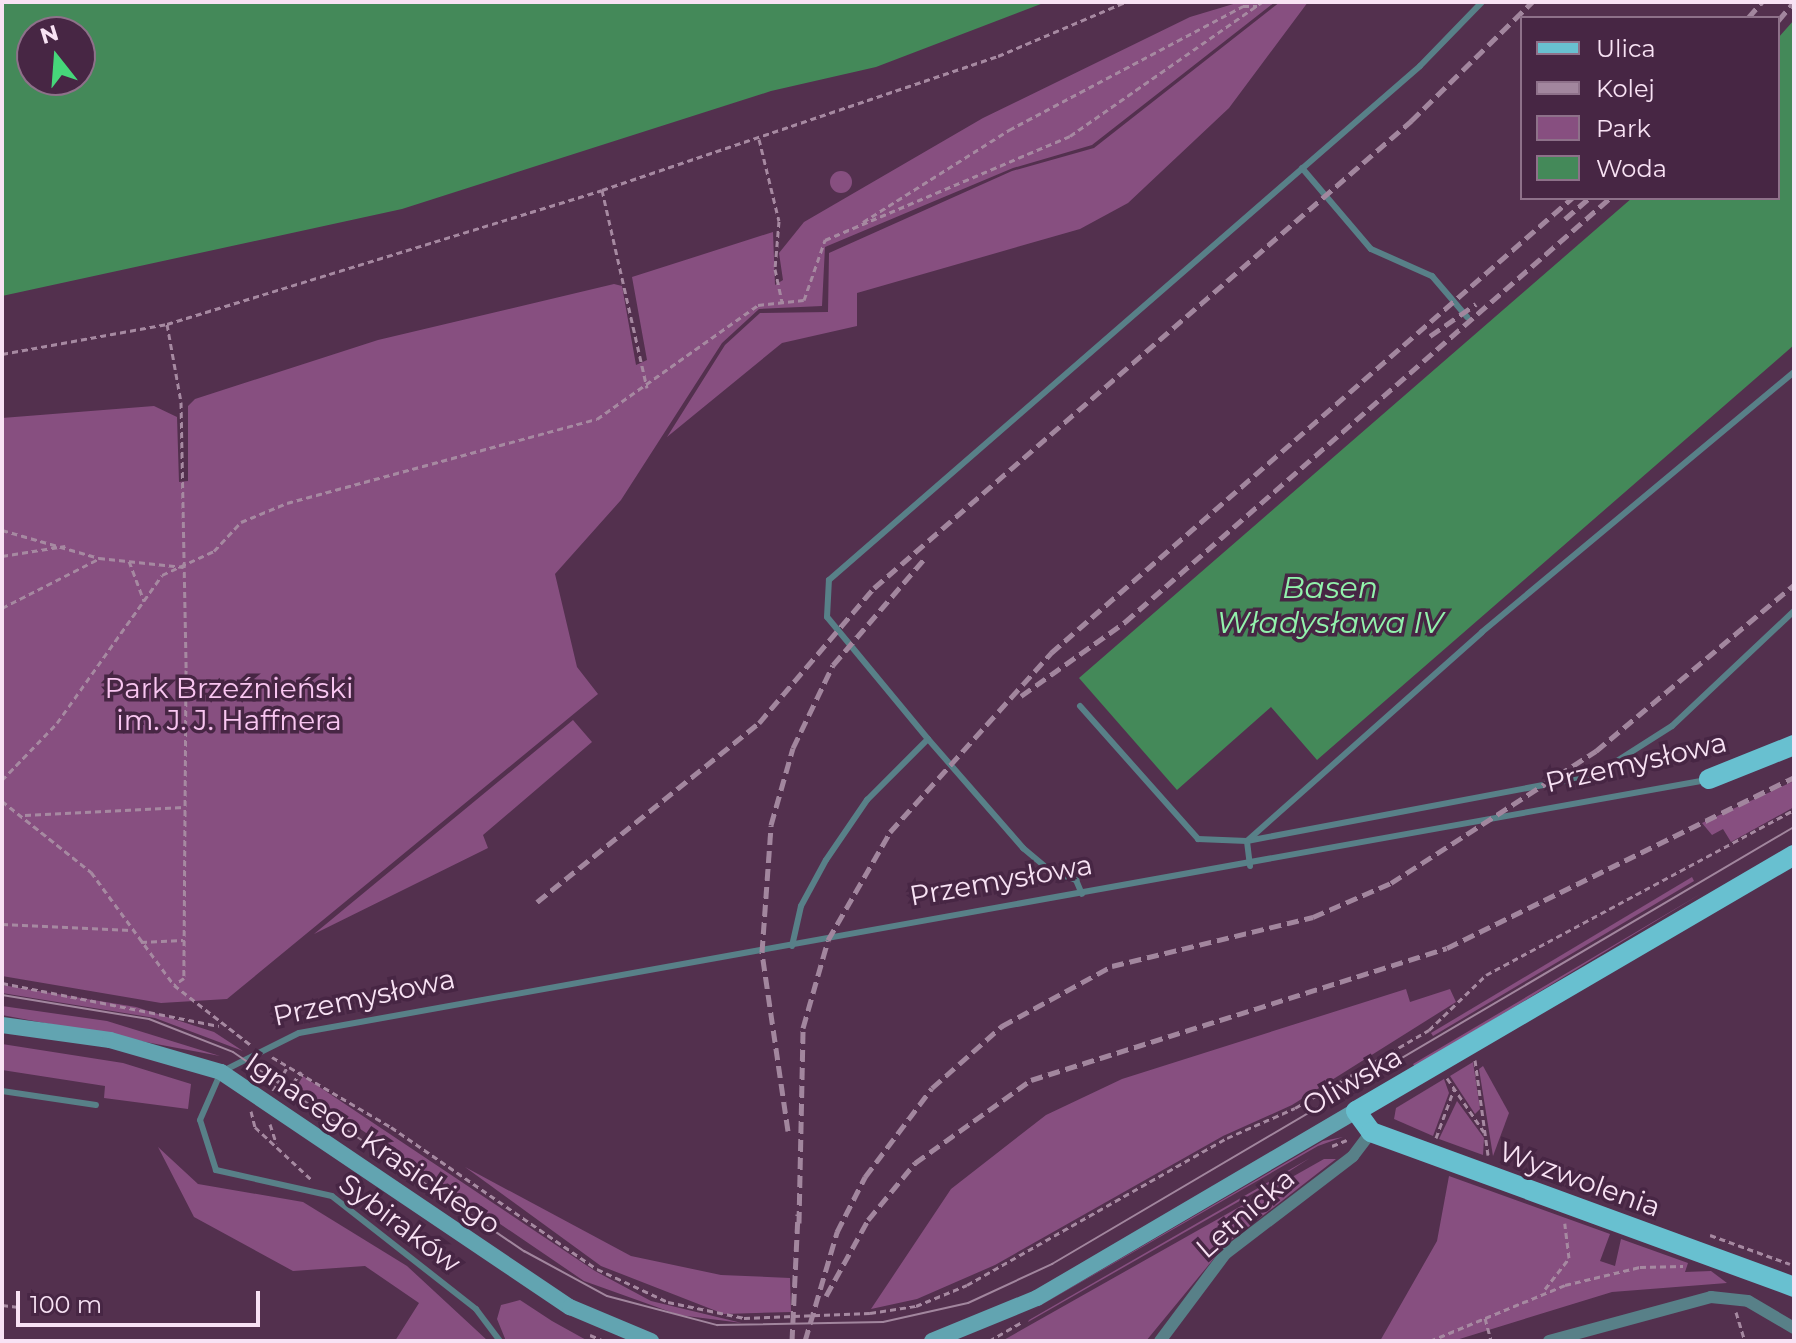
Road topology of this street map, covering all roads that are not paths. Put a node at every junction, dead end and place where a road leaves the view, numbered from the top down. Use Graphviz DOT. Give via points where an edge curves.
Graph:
graph roads {
  1 [pos="1482,2"];
  2 [pos="1302,168"];
  3 [pos="1467,317"];
  4 [pos="1794,372"];
  5 [pos="1794,611"];
  6 [pos="1080,706"];
  7 [pos="928,739"];
  8 [pos="1794,745"];
  9 [pos="1709,779"];
  10 [pos="1247,841"];
  11 [pos="1794,855"];
  12 [pos="1250,866"];
  13 [pos="1082,894"];
  14 [pos="792,946"];
  15 [pos="2,1025"];
  16 [pos="221,1072"];
  17 [pos="2,1091"];
  18 [pos="96,1105"];
  19 [pos="1356,1111"];
  20 [pos="1371,1132"];
  21 [pos="1794,1287"];
  22 [pos="1794,1328"];
  23 [pos="500,1341"];
  24 [pos="651,1341"];
  25 [pos="932,1341"];
  26 [pos="1160,1341"];
  27 [pos="1549,1341"];
  1 -- 2 [label="lane"];
  2 -- 3 [label="lane" via="1371,249 1432,276"];
  2 -- 7 [label="lane" via="829,580 827,617"];
  4 -- 10 [label="lane" via="1482,632"];
  5 -- 10 [label="lane" via="1672,726 1595,775"];
  6 -- 10 [label="lane" via="1198,839"];
  7 -- 13 [label="lane" via="1023,848 1050,871 1076,880"];
  7 -- 14 [label="lane" via="867,800 826,860 801,906"];
  8 -- 9 [label="main road, Przemysłowa"];
  9 -- 12 [label="lane, Przemysłowa"];
  10 -- 12 [label="lane"];
  11 -- 19 [label="main road, Oliwska"];
  12 -- 13 [label="lane, Przemysłowa"];
  13 -- 14 [label="lane, Przemysłowa"];
  14 -- 16 [label="lane, Przemysłowa" via="299,1033"];
  15 -- 16 [label="street, Ignacego Krasickiego" via="110,1040"];
  16 -- 23 [label="lane, Sybiraków" via="200,1120 210,1163 223,1173 316,1188 476,1309"];
  16 -- 24 [label="street, Ignacego Krasickiego" via="570,1307"];
  17 -- 18 [label="lane"];
  19 -- 20 [label="main road"];
  19 -- 25 [label="street, Oliwska" via="1037,1298"];
  20 -- 21 [label="main road, Wyzwolenia"];
  20 -- 26 [label="street, Letnicka" via="1353,1156 1225,1254"];
  22 -- 27 [label="street" via="1748,1301 1711,1297"];
}
